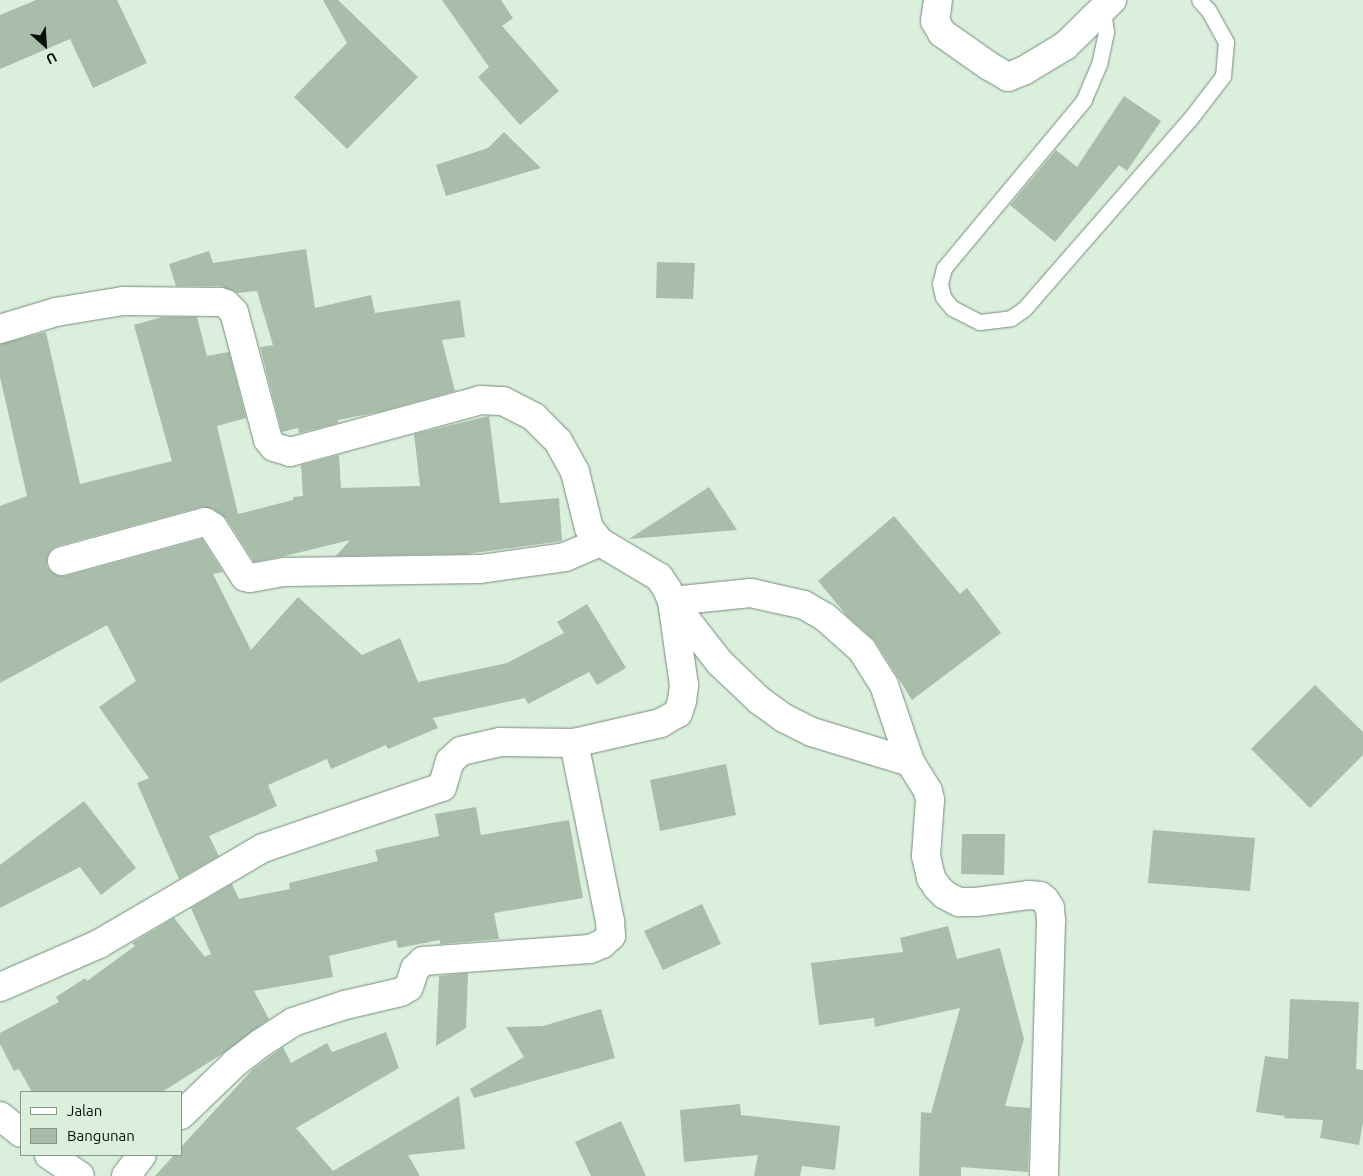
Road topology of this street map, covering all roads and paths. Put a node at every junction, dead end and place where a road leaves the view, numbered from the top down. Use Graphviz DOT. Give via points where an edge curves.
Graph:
graph roads {
  1 [pos="938,0"];
  2 [pos="1199,0"];
  3 [pos="1108,4"];
  4 [pos="0,329"];
  5 [pos="600,542"];
  6 [pos="62,561"];
  7 [pos="672,601"];
  8 [pos="574,742"];
  9 [pos="910,762"];
  10 [pos="0,987"];
  11 [pos="182,1114"];
  12 [pos="0,1116"];
  13 [pos="20,1131"];
  14 [pos="51,1156"];
  15 [pos="141,1156"];
  16 [pos="80,1176"];
  17 [pos="126,1176"];
  18 [pos="1044,1176"];
  1 -- 3 [label="street" via="935,21 942,33 1008,77 1065,46"];
  2 -- 3 [label="lane" via="1226,42 1223,76 1190,120 1024,308 1011,318 980,322 952,308 943,297 940,284 944,268 1084,100 1099,64"];
  4 -- 5 [label="street" via="56,312 123,301 226,304 234,312 268,440 290,452 481,400 503,401 534,417 558,442 576,472 589,528"];
  5 -- 6 [label="street" via="565,557 480,570 284,572 250,578 246,577 213,527 205,522"];
  5 -- 7 [label="street" via="659,577"];
  7 -- 8 [label="street" via="684,685 678,713 661,723"];
  7 -- 9 [label="street" via="720,663 759,700 784,718 812,732"];
  7 -- 9 [label="street" via="751,594 804,605 826,617 862,650 884,685"];
  8 -- 10 [label="street" via="500,742 461,751 450,761 442,787 263,848 99,944"];
  8 -- 11 [label="street" via="611,936 590,949 423,961 415,968 409,988 401,992 293,1022 235,1063"];
  9 -- 18 [label="street" via="930,800 926,856 931,878 937,887 959,902 1029,895 1040,896 1050,908"];
  12 -- 13 [label="street"];
  14 -- 16 [label="street"];
  15 -- 17 [label="street"];
}
